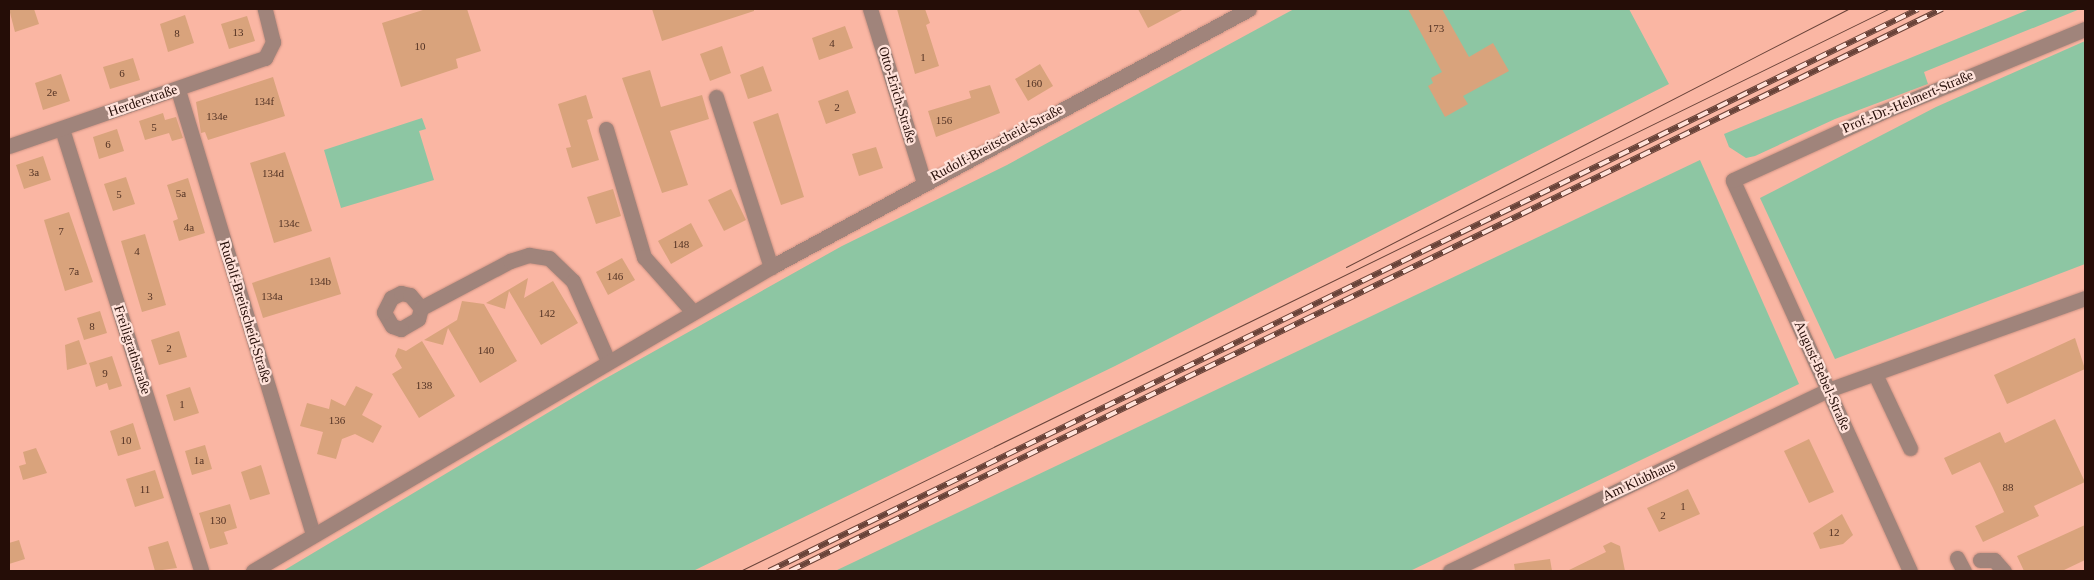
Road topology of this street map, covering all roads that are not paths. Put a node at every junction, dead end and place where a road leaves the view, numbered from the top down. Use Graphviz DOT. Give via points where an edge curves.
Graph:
graph roads {
  1 [pos="265,9"];
  2 [pos="870,9"];
  3 [pos="1250,9"];
  4 [pos="1222,15"];
  5 [pos="2085,29"];
  6 [pos="178,90"];
  7 [pos="716,97"];
  8 [pos="62,129"];
  9 [pos="606,129"];
  10 [pos="9,146"];
  11 [pos="1733,180"];
  12 [pos="924,182"];
  13 [pos="771,267"];
  14 [pos="2085,298"];
  15 [pos="421,308"];
  16 [pos="693,312"];
  17 [pos="608,361"];
  18 [pos="1875,374"];
  19 [pos="1828,390"];
  20 [pos="1910,448"];
  21 [pos="312,535"];
  22 [pos="1980,560"];
  23 [pos="201,571"];
  24 [pos="252,571"];
  25 [pos="1450,571"];
  26 [pos="1910,571"];
  27 [pos="2004,571"];
  1 -- 6 [label="street, Herderstraße" via="273,36 272,49 255,63"];
  2 -- 12 [label="street, Otto-Erich-Straße"];
  3 -- 4 [label="street, Rudolf-Breitscheid-Straße"];
  4 -- 12 [label="street, Rudolf-Breitscheid-Straße"];
  5 -- 11 [label="street, Prof.-Dr.-Helmert-Straße" via="1871,117"];
  6 -- 8 [label="street, Herderstraße"];
  6 -- 21 [label="street, Rudolf-Breitscheid-Straße"];
  7 -- 13 [label="street"];
  8 -- 10 [label="street, Herderstraße"];
  8 -- 23 [label="street, Freiligrathstraße"];
  9 -- 16 [label="street" via="644,257"];
  11 -- 19 [label="street, August-Bebel-Straße"];
  12 -- 13 [label="street, Rudolf-Breitscheid-Straße"];
  13 -- 16 [label="street, Rudolf-Breitscheid-Straße"];
  14 -- 18 [label="street, Am Klubhaus"];
  15 -- 17 [label="street" via="510,261 528,255 548,258 573,281"];
  16 -- 17 [label="street, Rudolf-Breitscheid-Straße"];
  17 -- 21 [label="street, Rudolf-Breitscheid-Straße"];
  18 -- 19 [label="street, Am Klubhaus"];
  18 -- 20 [label="street"];
  19 -- 25 [label="street, Am Klubhaus"];
  19 -- 26 [label="street, August-Bebel-Straße"];
  21 -- 24 [label="street, Rudolf-Breitscheid-Straße"];
  22 -- 27 [label="street" via="1994,560"];
}
